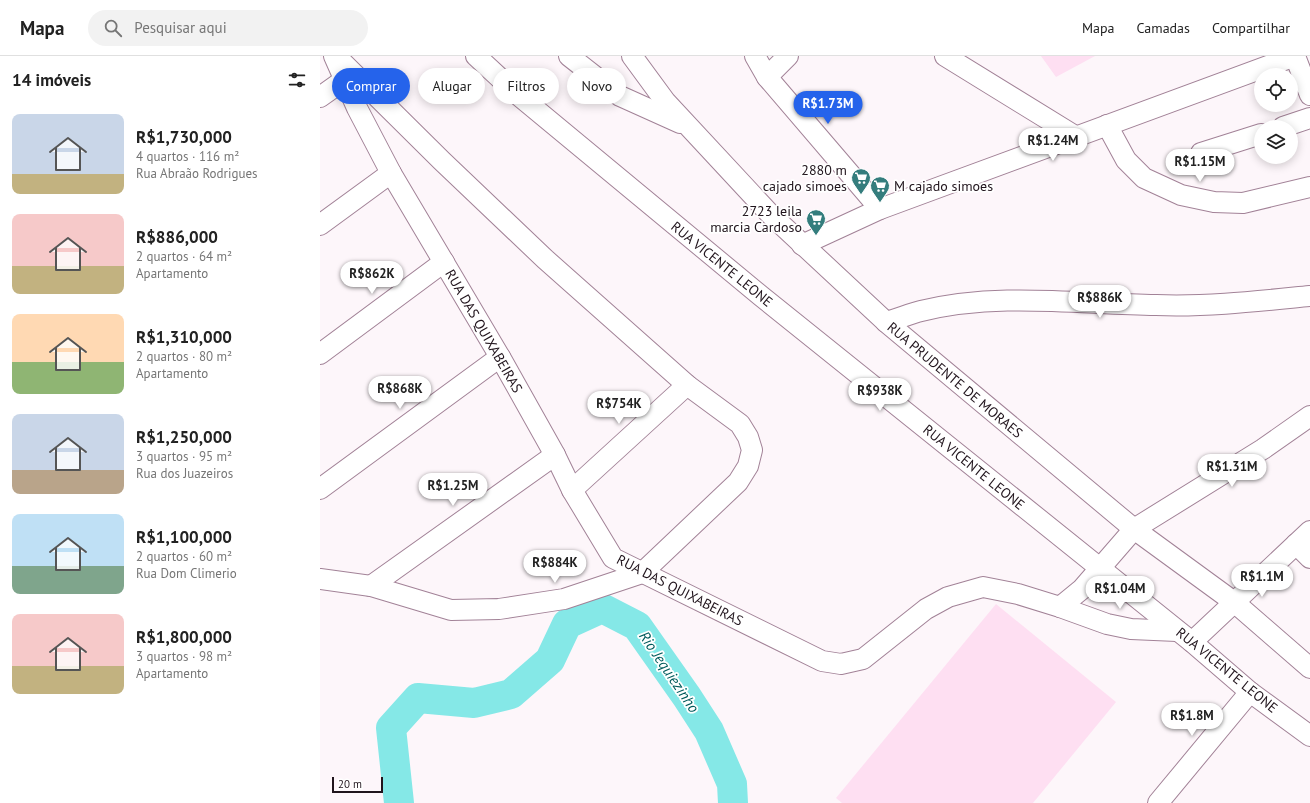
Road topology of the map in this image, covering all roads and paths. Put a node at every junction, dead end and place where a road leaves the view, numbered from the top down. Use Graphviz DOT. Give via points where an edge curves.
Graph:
graph roads {
  1 [pos="335,56"];
  2 [pos="476,56"];
  3 [pos="569,56"];
  4 [pos="632,56"];
  5 [pos="754,56"];
  6 [pos="788,56"];
  7 [pos="944,56"];
  8 [pos="1295,56"];
  9 [pos="340,68"];
  10 [pos="767,78"];
  11 [pos="332,88"];
  12 [pos="1310,96"];
  13 [pos="320,97"];
  14 [pos="356,104"];
  15 [pos="1310,118"];
  16 [pos="1298,122"];
  17 [pos="1107,125"];
  18 [pos="689,127"];
  19 [pos="1075,136"];
  20 [pos="1254,136"];
  21 [pos="1201,153"];
  22 [pos="391,173"];
  23 [pos="1310,186"];
  24 [pos="880,209"];
  25 [pos="320,225"];
  26 [pos="802,245"];
  27 [pos="444,262"];
  28 [pos="1310,296"];
  29 [pos="886,322"];
  30 [pos="320,354"];
  31 [pos="500,357"];
  32 [pos="687,385"];
  33 [pos="1310,416"];
  34 [pos="555,455"];
  35 [pos="320,488"];
  36 [pos="572,490"];
  37 [pos="1134,529"];
  38 [pos="1303,537"];
  39 [pos="1310,558"];
  40 [pos="1099,567"];
  41 [pos="642,573"];
  42 [pos="320,579"];
  43 [pos="371,586"];
  44 [pos="1234,602"];
  45 [pos="1060,607"];
  46 [pos="1185,636"];
  47 [pos="1310,668"];
  48 [pos="1250,692"];
  49 [pos="1310,736"];
  50 [pos="1158,803"];
  1 -- 9 [label="street, RUA DAS QUIXABEIRAS"];
  1 -- 32 [label="street" via="545,259"];
  2 -- 40 [label="street, RUA VICENTE LEONE" via="517,94 761,296"];
  3 -- 18 [label="street" via="620,96"];
  4 -- 18 [label="street, RUA PRUDENTE DE MORAES" via="665,101"];
  5 -- 10 [label="street"];
  6 -- 10 [label="street"];
  7 -- 19 [label="street"];
  8 -- 12 [label="street"];
  8 -- 17 [label="street"];
  10 -- 24 [label="street"];
  11 -- 13 [label="street"];
  14 -- 22 [label="street, RUA DAS QUIXABEIRAS"];
  15 -- 16 [label="street"];
  17 -- 19 [label="street"];
  17 -- 23 [label="street" via="1126,160 1144,178 1181,195 1214,202 1243,202"];
  18 -- 26 [label="street, RUA PRUDENTE DE MORAES"];
  19 -- 24 [label="street"];
  20 -- 21 [label="street"];
  22 -- 25 [label="street"];
  22 -- 27 [label="street, RUA DAS QUIXABEIRAS"];
  24 -- 26 [label="street"];
  26 -- 29 [label="street, RUA PRUDENTE DE MORAES"];
  27 -- 30 [label="street"];
  27 -- 31 [label="street, RUA DAS QUIXABEIRAS"];
  28 -- 29 [label="street" via="1156,306 1017,299 957,304 920,311"];
  29 -- 37 [label="street, RUA PRUDENTE DE MORAES"];
  31 -- 34 [label="street, RUA DAS QUIXABEIRAS"];
  31 -- 35 [label="street"];
  32 -- 36 [label="street"];
  32 -- 41 [label="street" via="740,424 752,450 748,466 738,482"];
  33 -- 37 [label="street" via="1257,453"];
  34 -- 36 [label="street, RUA DAS QUIXABEIRAS"];
  34 -- 43 [label="street"];
  36 -- 41 [label="street, RUA DAS QUIXABEIRAS" via="613,558"];
  37 -- 40 [label="street"];
  37 -- 44 [label="street, RUA PRUDENTE DE MORAES"];
  38 -- 39 [label="street"];
  38 -- 44 [label="street"];
  40 -- 45 [label="street" via="1082,589"];
  40 -- 46 [label="street, RUA VICENTE LEONE"];
  41 -- 43 [label="street" via="564,599 499,609 451,610"];
  41 -- 45 [label="street, RUA DAS QUIXABEIRAS" via="822,661 841,664 862,659 926,610 948,597 984,587"];
  42 -- 43 [label="street"];
  44 -- 46 [label="street"];
  44 -- 47 [label="street, RUA PRUDENTE DE MORAES"];
  45 -- 46 [label="street, RUA DAS QUIXABEIRAS" via="1107,624"];
  46 -- 48 [label="street, RUA VICENTE LEONE"];
  48 -- 49 [label="street, RUA VICENTE LEONE"];
  48 -- 50 [label="street"];
}
